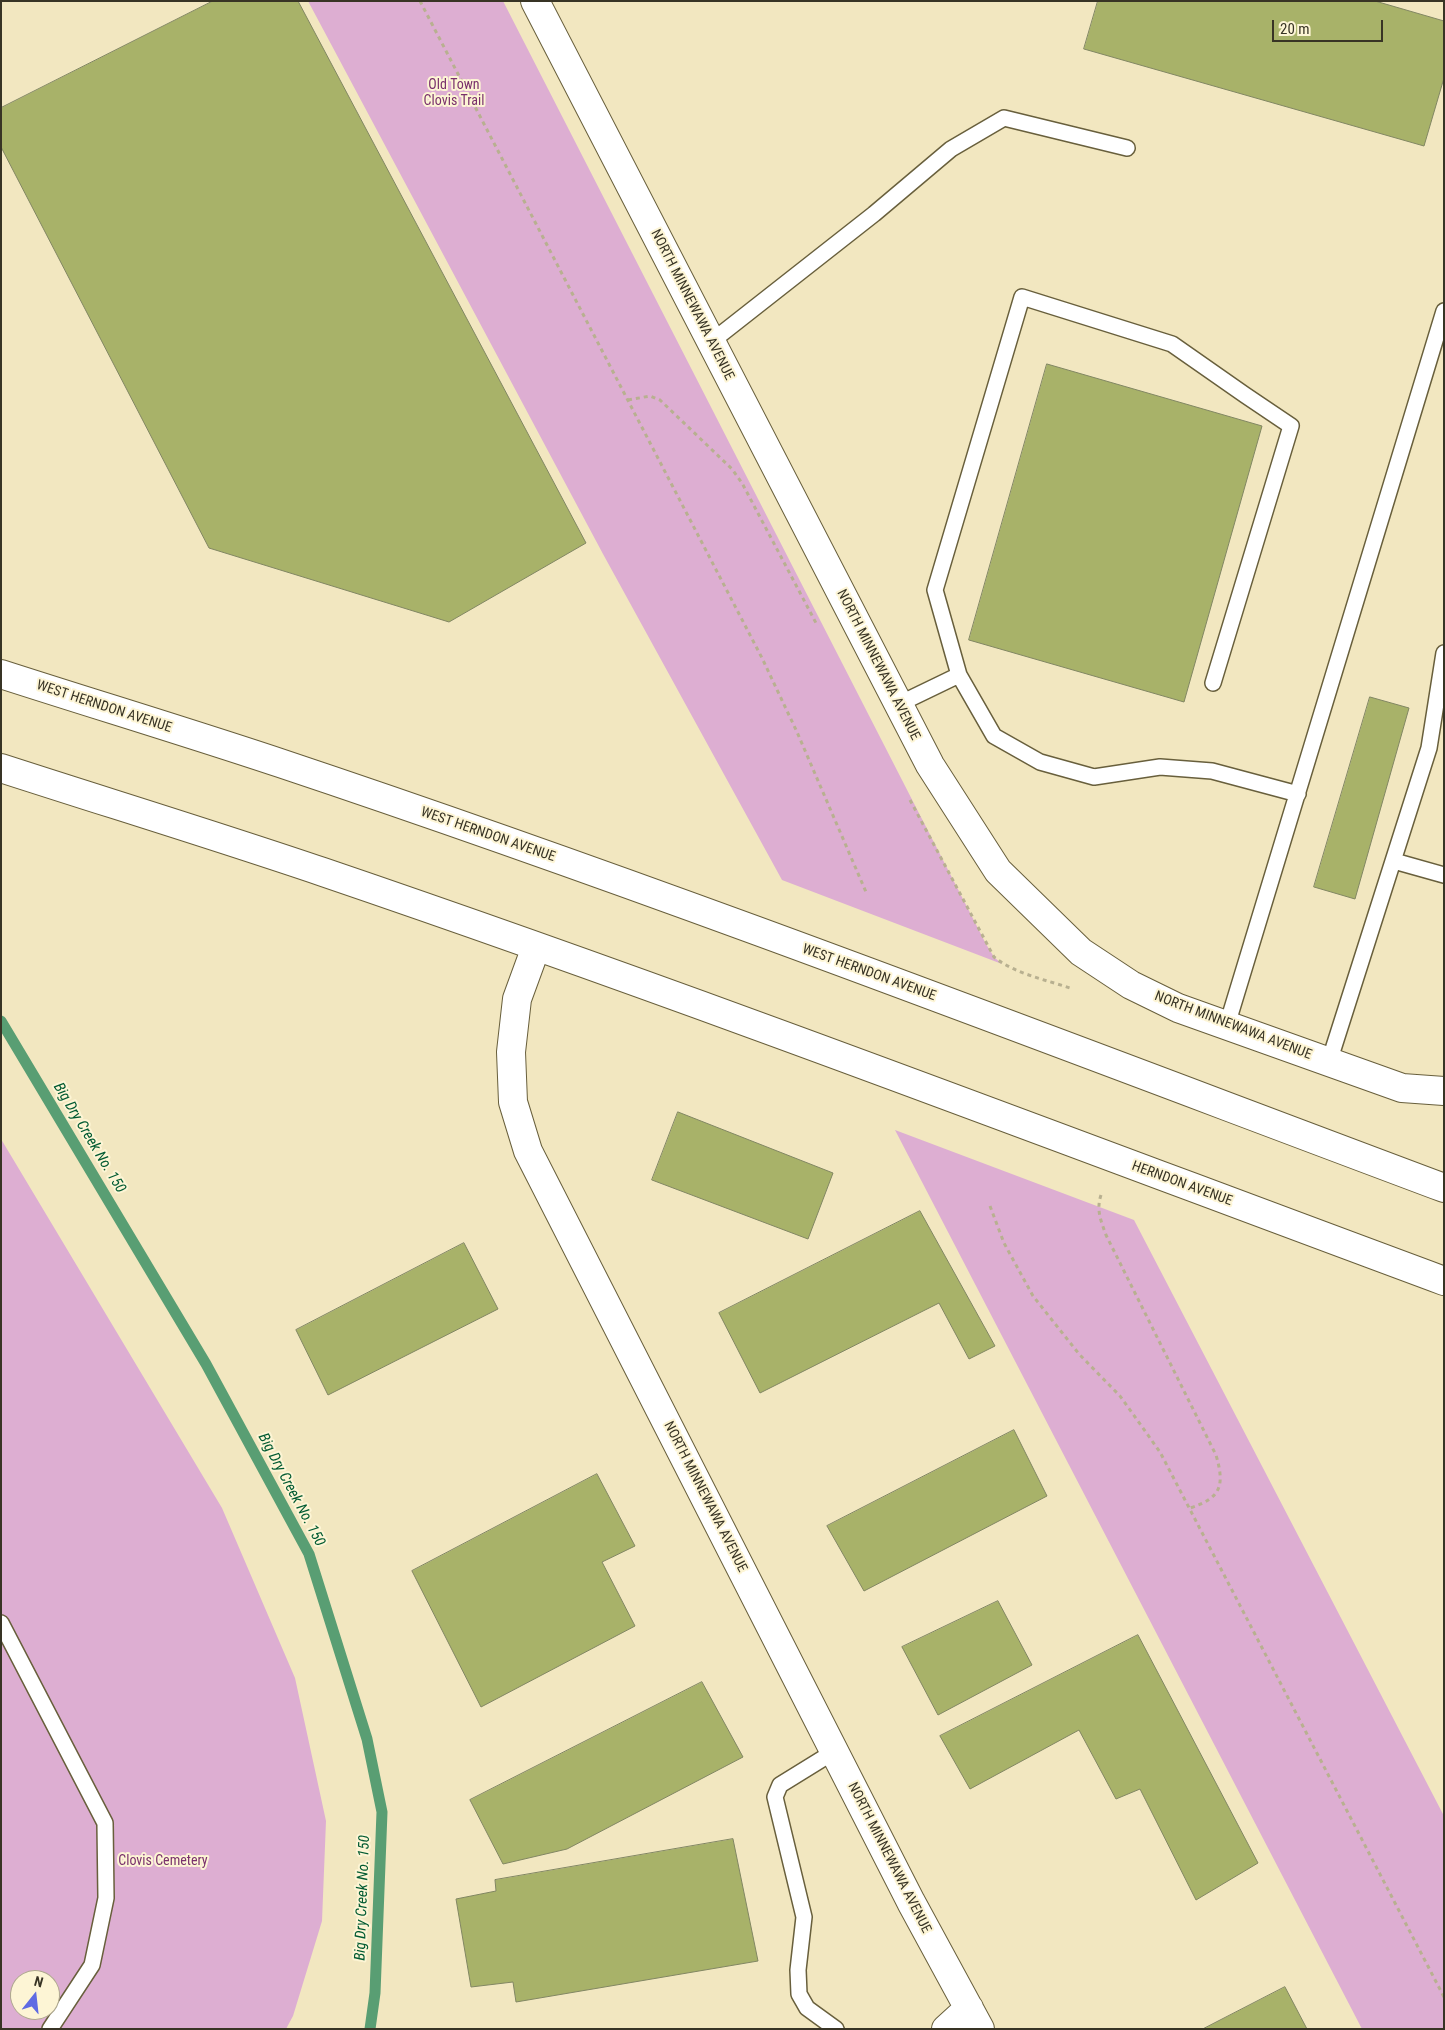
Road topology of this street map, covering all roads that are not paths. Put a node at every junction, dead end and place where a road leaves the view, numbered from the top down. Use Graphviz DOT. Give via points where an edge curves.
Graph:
graph roads {
  1 [pos="535,1"];
  2 [pos="1127,148"];
  3 [pos="1444,311"];
  4 [pos="711,342"];
  5 [pos="1444,653"];
  6 [pos="1,674"];
  7 [pos="959,675"];
  8 [pos="1213,683"];
  9 [pos="899,704"];
  10 [pos="1,768"];
  11 [pos="1298,794"];
  12 [pos="1394,861"];
  13 [pos="1444,875"];
  14 [pos="536,947"];
  15 [pos="1227,1025"];
  16 [pos="1329,1062"];
  17 [pos="1444,1091"];
  18 [pos="1444,1188"];
  19 [pos="1444,1281"];
  20 [pos="1,1623"];
  21 [pos="835,1751"];
  22 [pos="974,2018"];
  23 [pos="50,2029"];
  24 [pos="836,2029"];
  25 [pos="946,2029"];
  1 -- 4 [label="main road, NORTH MINNEWAWA AVENUE"];
  2 -- 4 [label="lane" via="1004,118 951,149"];
  3 -- 11 [label="lane"];
  4 -- 9 [label="main road, NORTH MINNEWAWA AVENUE"];
  5 -- 12 [label="lane" via="1429,748"];
  6 -- 18 [label="main road, WEST HERNDON AVENUE" via="290,766 632,886"];
  7 -- 8 [label="lane" via="935,590 1022,297 1172,344 1291,426"];
  7 -- 9 [label="lane"];
  7 -- 11 [label="lane" via="994,736 1040,762 1094,777 1160,767 1212,771"];
  9 -- 15 [label="main road, NORTH MINNEWAWA AVENUE" via="930,765 998,871 1081,952 1178,1008"];
  10 -- 14 [label="main road" via="322,872"];
  11 -- 15 [label="lane"];
  12 -- 13 [label="lane"];
  12 -- 16 [label="lane"];
  14 -- 19 [label="main road, HERNDON AVENUE"];
  14 -- 21 [label="main road, NORTH MINNEWAWA AVENUE" via="517,999 512,1052 513,1102 528,1151"];
  15 -- 16 [label="main road, NORTH MINNEWAWA AVENUE"];
  16 -- 17 [label="main road, NORTH MINNEWAWA AVENUE" via="1402,1088"];
  20 -- 23 [label="lane" via="105,1823 106,1898 92,1965"];
  21 -- 22 [label="main road, NORTH MINNEWAWA AVENUE"];
  21 -- 24 [label="lane" via="780,1785 775,1797 804,1917 798,1970 799,1994 807,2008"];
  22 -- 25 [label="main road"];
}
